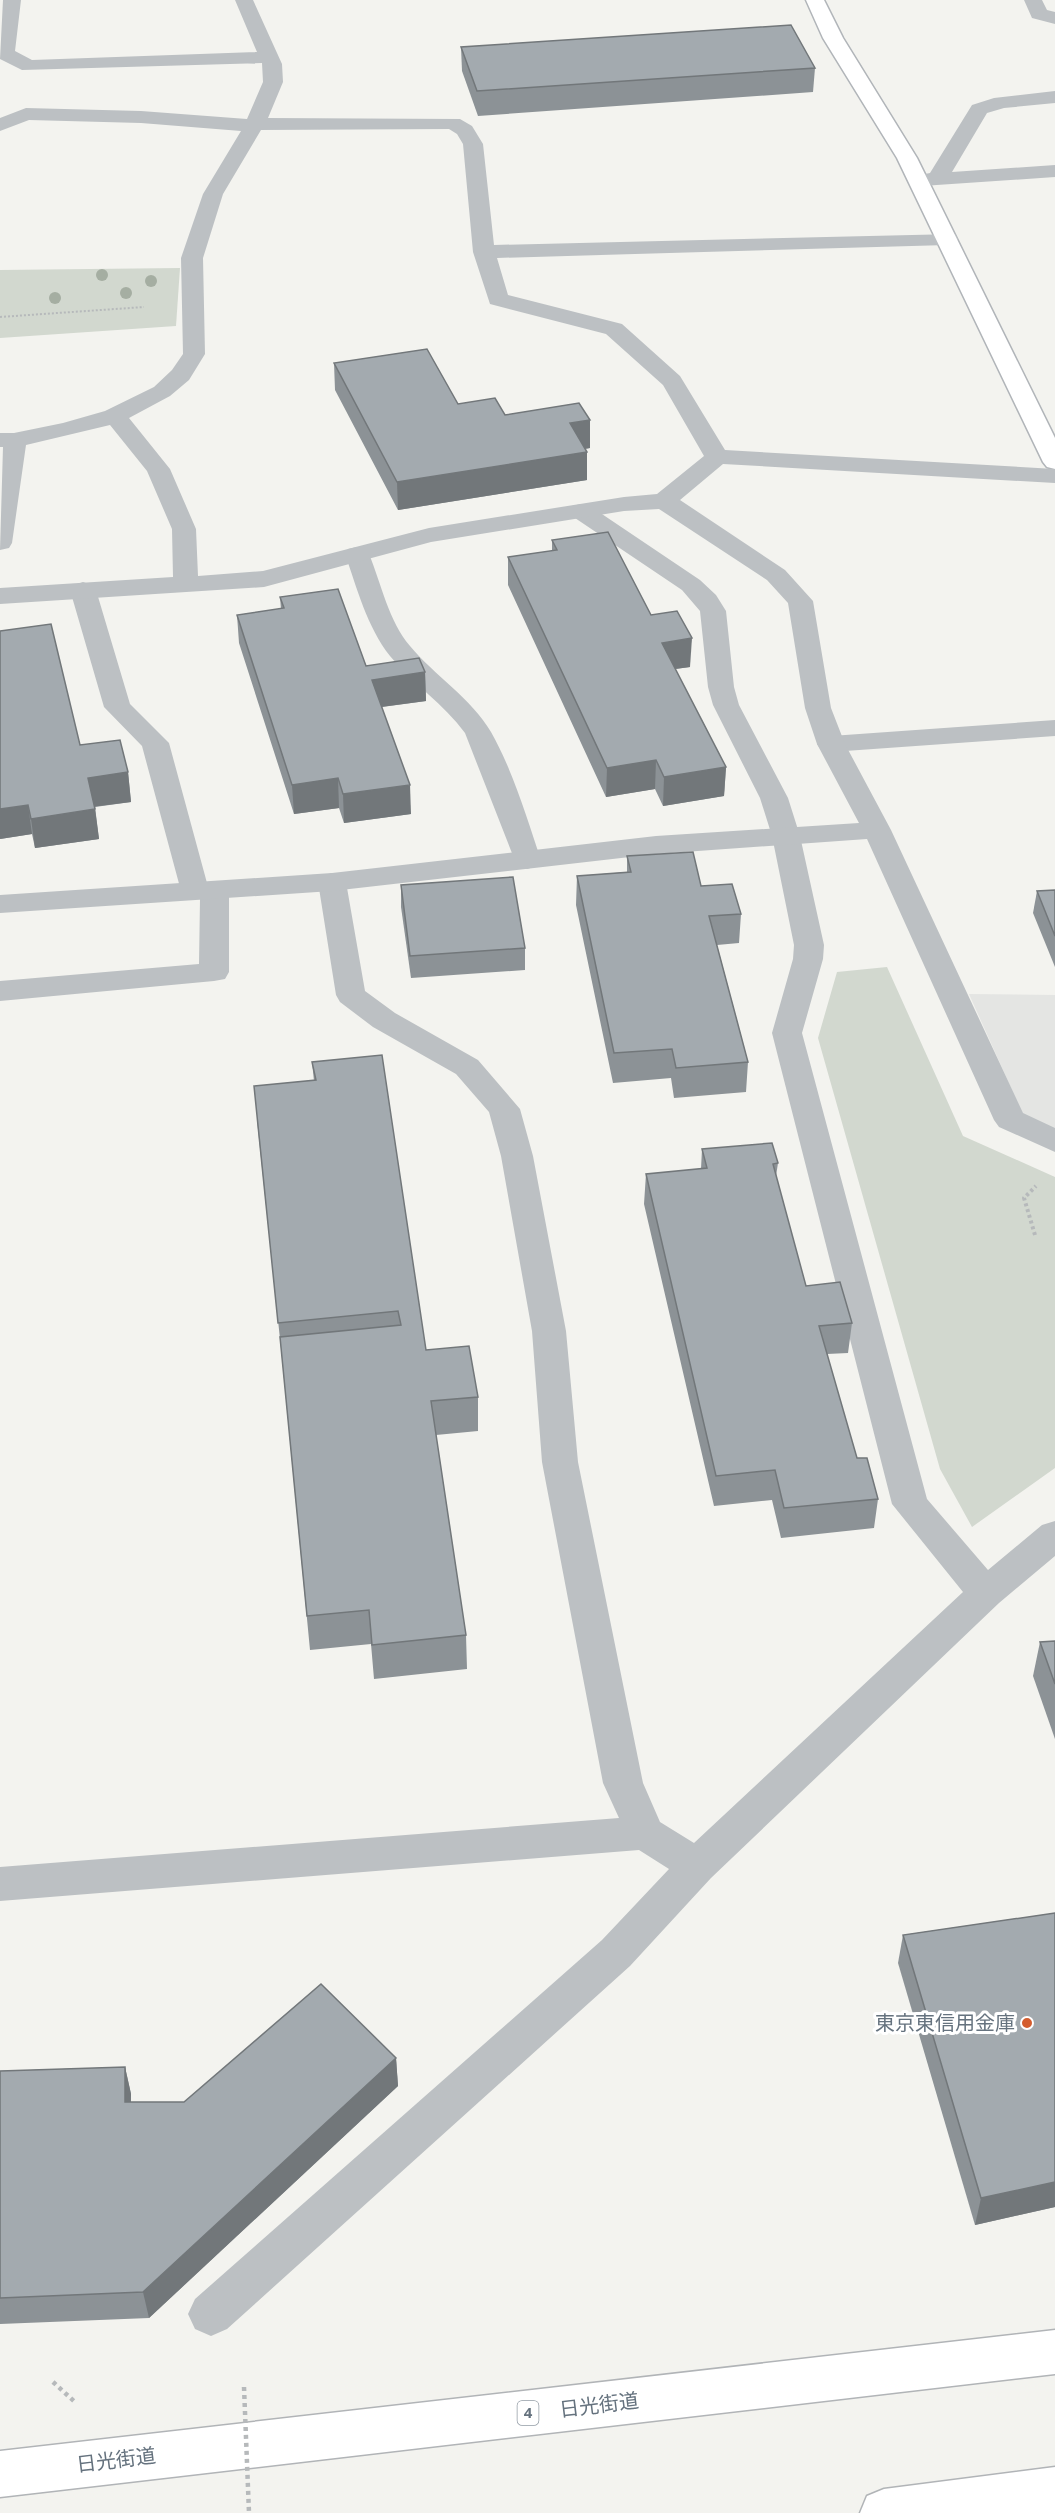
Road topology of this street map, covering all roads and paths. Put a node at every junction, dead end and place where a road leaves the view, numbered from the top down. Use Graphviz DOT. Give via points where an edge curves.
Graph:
graph roads {
  1 [pos="12,0"];
  2 [pos="244,0"];
  3 [pos="815,0"];
  4 [pos="1033,0"];
  5 [pos="1055,18"];
  6 [pos="267,57"];
  7 [pos="1055,97"];
  8 [pos="0,125"];
  9 [pos="254,125"];
  10 [pos="1055,171"];
  11 [pos="927,180"];
  12 [pos="947,239"];
  13 [pos="484,252"];
  14 [pos="193,304"];
  15 [pos="0,317"];
  16 [pos="114,416"];
  17 [pos="7,440"];
  18 [pos="717,457"];
  19 [pos="1055,462"];
  20 [pos="1055,476"];
  21 [pos="664,501"];
  22 [pos="581,511"];
  23 [pos="0,543"];
  24 [pos="357,554"];
  25 [pos="186,584"];
  26 [pos="83,590"];
  27 [pos="0,596"];
  28 [pos="1055,728"];
  29 [pos="831,744"];
  30 [pos="877,830"];
  31 [pos="786,836"];
  32 [pos="526,860"];
  33 [pos="332,882"];
  34 [pos="205,890"];
  35 [pos="0,903"];
  36 [pos="0,991"];
  37 [pos="1055,1141"];
  38 [pos="1040,1182"];
  39 [pos="1035,1235"];
  40 [pos="1055,1535"];
  41 [pos="986,1593"];
  42 [pos="645,1833"];
  43 [pos="697,1866"];
  44 [pos="0,1884"];
  45 [pos="212,2314"];
  46 [pos="1055,2352"];
  47 [pos="53,2382"];
  48 [pos="244,2387"];
  49 [pos="75,2403"];
  50 [pos="0,2474"];
  51 [pos="1055,2491"];
  52 [pos="249,2513"];
  53 [pos="884,2513"];
  1 -- 6 [label="street" via="5,54 29,66"];
  2 -- 6 [label="street"];
  3 -- 11 [label="main road" via="833,38 907,158"];
  4 -- 5 [label="street" via="1040,14"];
  6 -- 9 [label="street" via="272,64 273,82"];
  7 -- 11 [label="street" via="1034,102 988,103 979,109"];
  8 -- 9 [label="street" via="26,114"];
  9 -- 13 [label="street" via="453,123 465,130 473,144"];
  9 -- 14 [label="street" via="205,213 192,258"];
  10 -- 11 [label="street"];
  11 -- 12 [label="main road"];
  12 -- 13 [label="street"];
  12 -- 19 [label="main road"];
  13 -- 18 [label="street" via="498,299 614,329 672,381"];
  14 -- 15 [label="path"];
  14 -- 16 [label="street" via="194,354 188,368 164,391"];
  16 -- 17 [label="street"];
  16 -- 25 [label="street" via="158,469 167,489 184,529"];
  17 -- 23 [label="street" via="15,453"];
  18 -- 20 [label="street"];
  18 -- 21 [label="street"];
  21 -- 22 [label="street"];
  21 -- 29 [label="street" via="777,575 800,601 818,708"];
  22 -- 24 [label="street" via="429,535"];
  22 -- 31 [label="street" via="691,585 707,600 713,611 726,705 774,798"];
  24 -- 25 [label="street" via="264,579"];
  24 -- 32 [label="street" via="370,595 391,637 417,670 465,715 477,733 512,814"];
  25 -- 26 [label="street"];
  26 -- 27 [label="street"];
  26 -- 34 [label="street" via="117,707 155,743"];
  28 -- 29 [label="street"];
  29 -- 30 [label="street"];
  30 -- 31 [label="street"];
  30 -- 37 [label="street" via="1011,1120"];
  31 -- 32 [label="street"];
  31 -- 41 [label="street" via="809,945 787,1033 910,1504"];
  32 -- 33 [label="street"];
  33 -- 34 [label="street"];
  33 -- 42 [label="street" via="351,995 384,1020 467,1066 504,1109 517,1156 549,1331 560,1462 624,1783"];
  34 -- 35 [label="street"];
  34 -- 36 [label="street" via="214,972"];
  38 -- 39 [label="path" via="1024,1198"];
  40 -- 41 [label="street"];
  41 -- 43 [label="street"];
  42 -- 43 [label="street"];
  42 -- 44 [label="street"];
  43 -- 45 [label="street" via="616,1953"];
  46 -- 50 [label="main road, 日光街道 / 4"];
  47 -- 49 [label="path"];
  48 -- 52 [label="path, bridge"];
  51 -- 53 [label="main road"];
}
